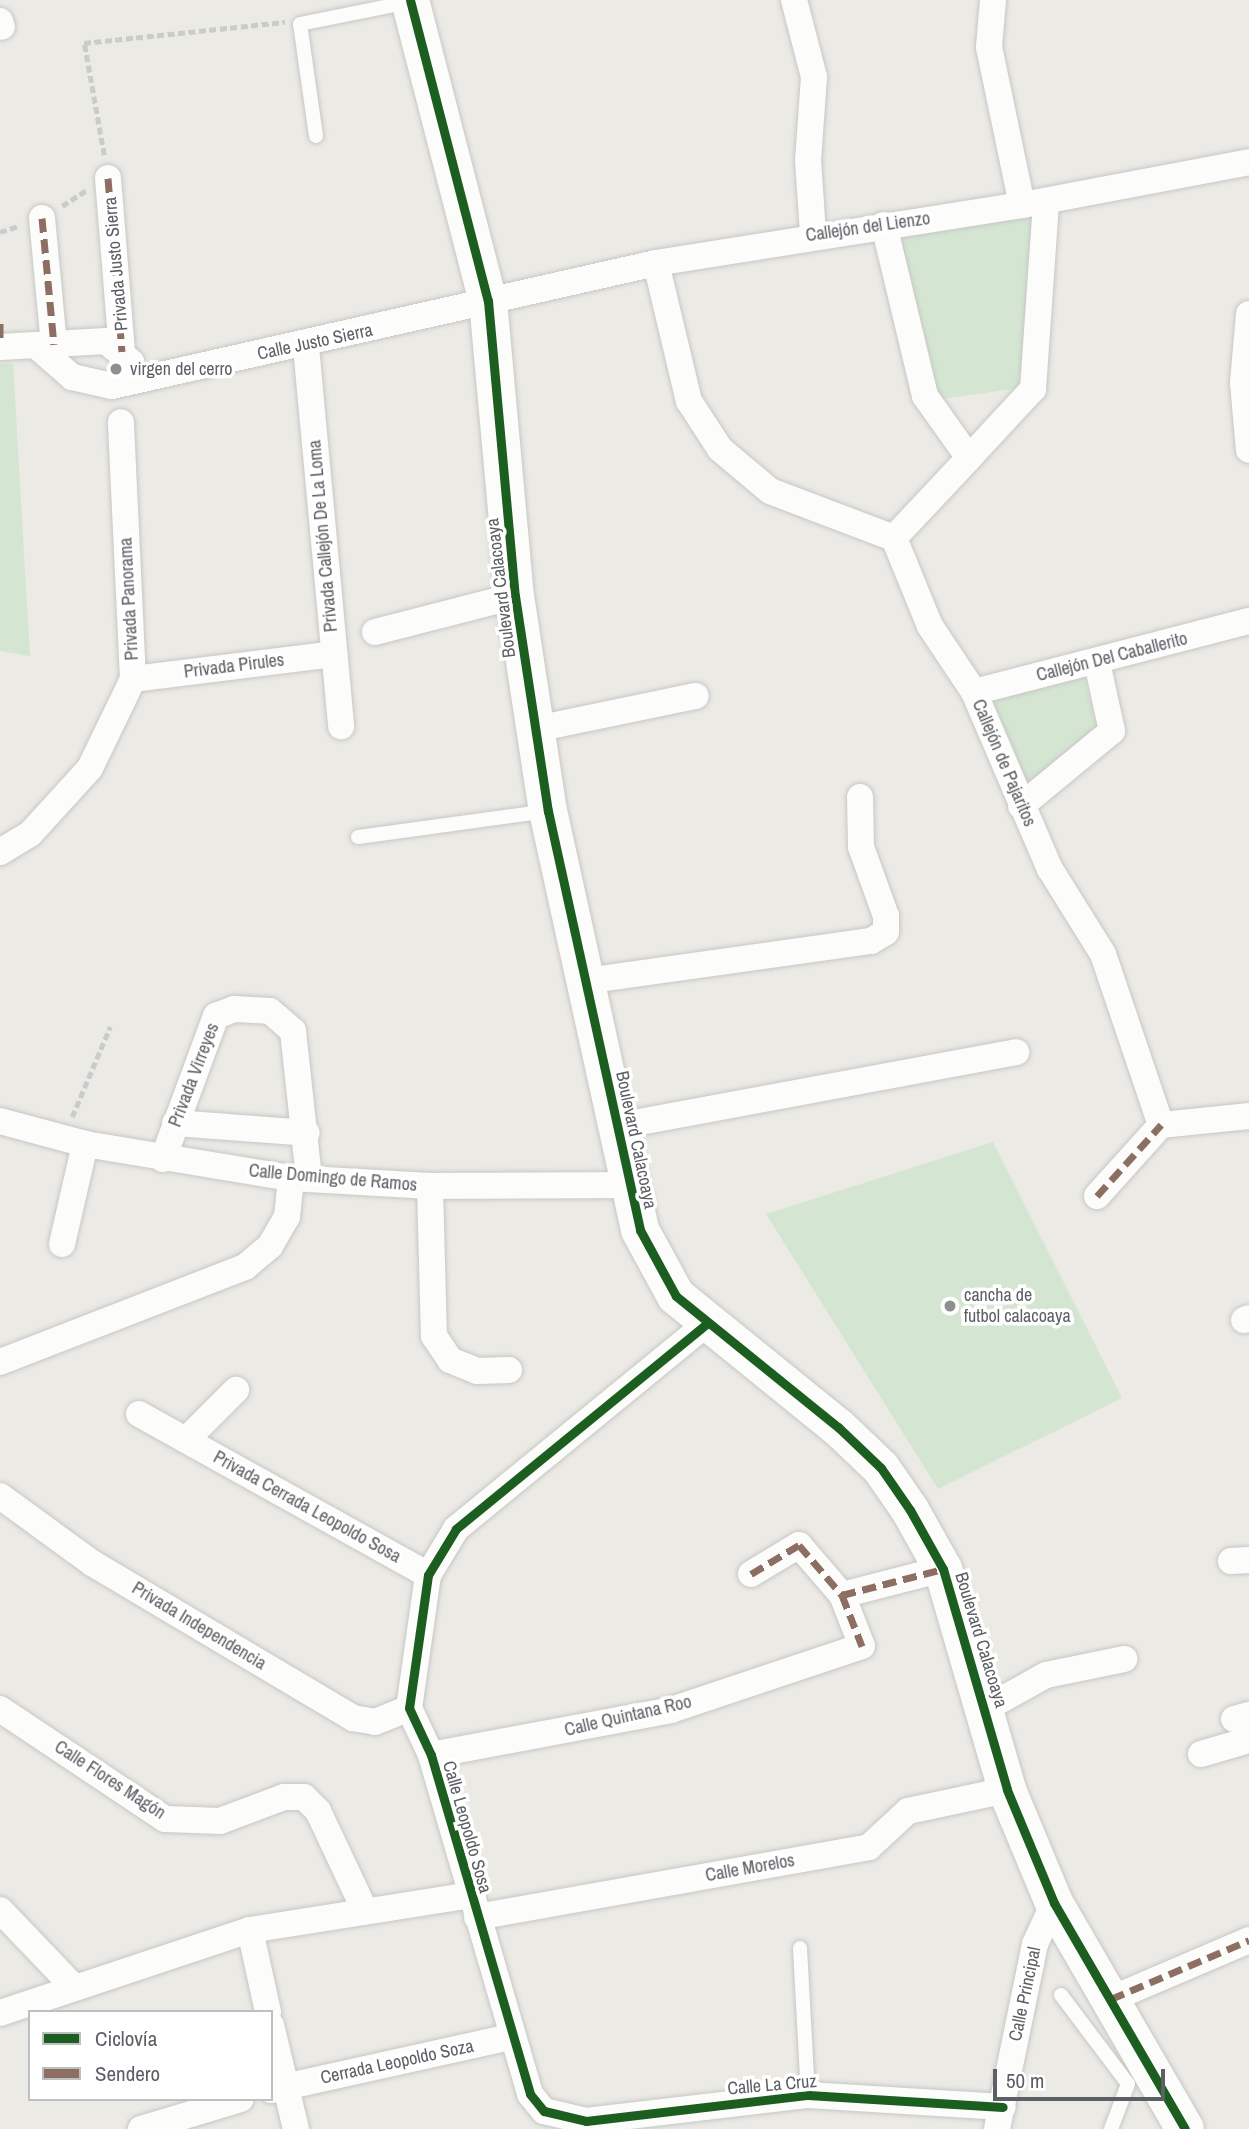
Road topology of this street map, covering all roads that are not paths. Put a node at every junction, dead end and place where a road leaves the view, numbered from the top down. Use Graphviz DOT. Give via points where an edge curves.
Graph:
graph roads {
  1 [pos="794,0"];
  2 [pos="993,0"];
  3 [pos="410,1"];
  4 [pos="316,136"];
  5 [pos="1249,162"];
  6 [pos="108,178"];
  7 [pos="1034,203"];
  8 [pos="42,218"];
  9 [pos="884,225"];
  10 [pos="813,234"];
  11 [pos="656,263"];
  12 [pos="488,301"];
  13 [pos="1249,314"];
  14 [pos="0,323"];
  15 [pos="0,345"];
  16 [pos="47,346"];
  17 [pos="306,347"];
  18 [pos="122,351"];
  19 [pos="141,374"];
  20 [pos="121,422"];
  21 [pos="1249,450"];
  22 [pos="969,458"];
  23 [pos="894,538"];
  24 [pos="515,596"];
  25 [pos="1249,621"];
  26 [pos="375,632"];
  27 [pos="334,654"];
  28 [pos="1097,662"];
  29 [pos="133,679"];
  30 [pos="974,692"];
  31 [pos="696,696"];
  32 [pos="341,726"];
  33 [pos="536,729"];
  34 [pos="860,797"];
  35 [pos="1021,806"];
  36 [pos="548,811"];
  37 [pos="358,837"];
  38 [pos="0,852"];
  39 [pos="585,981"];
  40 [pos="1016,1052"];
  41 [pos="1249,1116"];
  42 [pos="0,1121"];
  43 [pos="175,1123"];
  44 [pos="1161,1125"];
  45 [pos="618,1126"];
  46 [pos="307,1133"];
  47 [pos="74,1141"];
  48 [pos="163,1159"];
  49 [pos="300,1179"];
  50 [pos="628,1185"];
  51 [pos="430,1186"];
  52 [pos="1097,1196"];
  53 [pos="62,1244"];
  54 [pos="705,1325"];
  55 [pos="0,1362"];
  56 [pos="509,1370"];
  57 [pos="236,1390"];
  58 [pos="139,1414"];
  59 [pos="186,1440"];
  60 [pos="0,1496"];
  61 [pos="943,1569"];
  62 [pos="751,1574"];
  63 [pos="428,1575"];
  64 [pos="842,1595"];
  65 [pos="1124,1659"];
  66 [pos="409,1708"];
  67 [pos="0,1709"];
  68 [pos="985,1709"];
  69 [pos="1244,1725"];
  70 [pos="1201,1754"];
  71 [pos="430,1755"];
  72 [pos="1007,1790"];
  73 [pos="1054,1903"];
  74 [pos="473,1906"];
  75 [pos="0,1910"];
  76 [pos="365,1911"];
  77 [pos="250,1930"];
  78 [pos="1249,1940"];
  79 [pos="800,1948"];
  80 [pos="72,1985"];
  81 [pos="1061,1995"];
  82 [pos="1111,1999"];
  83 [pos="268,2010"];
  84 [pos="0,2013"];
  85 [pos="510,2037"];
  86 [pos="273,2043"];
  87 [pos="1145,2085"];
  88 [pos="278,2088"];
  89 [pos="808,2095"];
  90 [pos="235,2101"];
  91 [pos="1000,2118"];
  92 [pos="586,2125"];
  93 [pos="141,2129"];
  94 [pos="296,2129"];
  95 [pos="1111,2129"];
  96 [pos="1185,2129"];
  1 -- 10 [label="street" via="814,77 808,181"];
  2 -- 7 [label="street" via="989,47"];
  3 -- 4 [label="lane" via="310,19 297,34"];
  3 -- 12 [label="street, Boulevard Calacoaya"];
  5 -- 7 [label="street, Callejón del Lienzo"];
  6 -- 18 [label="street, Privada Justo Sierra"];
  7 -- 9 [label="street, Callejón del Lienzo"];
  7 -- 22 [label="street" via="1033,389"];
  8 -- 16 [label="street"];
  9 -- 10 [label="street, Callejón del Lienzo"];
  9 -- 22 [label="street" via="925,396"];
  10 -- 11 [label="street, Callejón del Lienzo"];
  11 -- 12 [label="street, Callejón del Lienzo"];
  11 -- 23 [label="street" via="689,401 720,449 770,491"];
  12 -- 17 [label="street, Calle Justo Sierra"];
  12 -- 24 [label="street, Boulevard Calacoaya"];
  13 -- 21 [label="street" via="1243,383"];
  14 -- 15 [label="street"];
  15 -- 16 [label="street"];
  16 -- 18 [label="street" via="106,341"];
  16 -- 19 [label="street, Calle Justo Sierra" via="90,385 112,386"];
  17 -- 19 [label="street, Calle Justo Sierra"];
  17 -- 27 [label="street, Privada Callejón De La Loma"];
  18 -- 19 [label="street"];
  20 -- 29 [label="street, Privada Panorama"];
  22 -- 23 [label="street"];
  23 -- 30 [label="street, Callejón de Pajaritos" via="930,626"];
  24 -- 26 [label="street"];
  24 -- 33 [label="street, Boulevard Calacoaya"];
  25 -- 28 [label="street, Callejón Del Caballerito"];
  27 -- 29 [label="street, Privada Pirules"];
  27 -- 32 [label="street, Privada Callejón De La Loma"];
  28 -- 30 [label="street, Callejón Del Caballerito"];
  28 -- 35 [label="street" via="1112,731"];
  29 -- 38 [label="street, Privada Panorama" via="90,768 30,834"];
  30 -- 35 [label="street, Callejón de Pajaritos"];
  31 -- 33 [label="street"];
  33 -- 36 [label="street, Boulevard Calacoaya"];
  34 -- 39 [label="street" via="861,847 886,916 886,932 872,941"];
  35 -- 44 [label="street, Callejón de Pajaritos" via="1112,976"];
  36 -- 37 [label="lane"];
  36 -- 39 [label="street, Boulevard Calacoaya"];
  39 -- 45 [label="street, Boulevard Calacoaya"];
  40 -- 45 [label="street"];
  41 -- 44 [label="street"];
  42 -- 47 [label="street, Calle Domingo de Ramos"];
  43 -- 46 [label="street"];
  43 -- 46 [label="street, Privada Virreyes" via="216,1016 234,1009 270,1011 293,1031"];
  43 -- 48 [label="street, Privada Virreyes"];
  44 -- 52 [label="street"];
  45 -- 50 [label="street, Boulevard Calacoaya"];
  46 -- 49 [label="street, Privada Virreyes"];
  47 -- 48 [label="street, Calle Domingo de Ramos"];
  47 -- 53 [label="street"];
  48 -- 49 [label="street, Calle Domingo de Ramos"];
  49 -- 51 [label="street, Calle Domingo de Ramos"];
  49 -- 55 [label="street, Privada Virreyes" via="270,1246 245,1267"];
  50 -- 51 [label="street, Calle Domingo de Ramos"];
  50 -- 54 [label="street, Boulevard Calacoaya" via="653,1262"];
  51 -- 56 [label="street" via="434,1336 450,1360 477,1371"];
  54 -- 61 [label="street, Boulevard Calacoaya" via="881,1468"];
  54 -- 63 [label="street" via="456,1529"];
  57 -- 59 [label="street"];
  58 -- 59 [label="street, Privada Cerrada Leopoldo Sosa"];
  59 -- 63 [label="street, Privada Cerrada Leopoldo Sosa"];
  60 -- 66 [label="street, Privada Independencia" via="92,1563 354,1718 375,1722"];
  61 -- 64 [label="street"];
  61 -- 68 [label="street, Boulevard Calacoaya"];
  62 -- 64 [label="street" via="799,1545"];
  63 -- 66 [label="street"];
  64 -- 71 [label="street, Calle Quintana Roo" via="862,1646 671,1710"];
  65 -- 68 [label="street" via="1046,1675"];
  66 -- 71 [label="street, Calle Leopoldo Sosa"];
  67 -- 76 [label="street, Calle Flores Magón" via="165,1819 220,1821 284,1797 304,1797 318,1811"];
  68 -- 72 [label="street, Boulevard Calacoaya"];
  69 -- 70 [label="street"];
  71 -- 74 [label="street, Calle Leopoldo Sosa"];
  72 -- 73 [label="street, Boulevard Calacoaya"];
  72 -- 74 [label="street, Calle Morelos" via="908,1811 869,1847"];
  73 -- 82 [label="street, Boulevard Calacoaya"];
  73 -- 91 [label="street, Calle Principal" via="1029,1965"];
  74 -- 76 [label="street, Calle Morelos"];
  74 -- 85 [label="street, Calle Leopoldo Sosa"];
  75 -- 80 [label="street"];
  76 -- 77 [label="street, Calle Morelos"];
  77 -- 80 [label="street, Calle Morelos"];
  77 -- 83 [label="street"];
  78 -- 82 [label="street"];
  79 -- 89 [label="lane"];
  80 -- 84 [label="street, Calle Morelos"];
  81 -- 87 [label="lane"];
  82 -- 87 [label="street, Boulevard Calacoaya"];
  85 -- 88 [label="street, Cerrada Leopoldo Soza"];
  85 -- 92 [label="street, Calle Leopoldo Sosa" via="530,2094 544,2111"];
  86 -- 88 [label="street"];
  87 -- 95 [label="lane"];
  87 -- 96 [label="street, Boulevard Calacoaya"];
  88 -- 94 [label="street"];
  89 -- 91 [label="street, Calle La Cruz"];
  89 -- 92 [label="street, Calle La Cruz"];
  90 -- 93 [label="street"];
}
